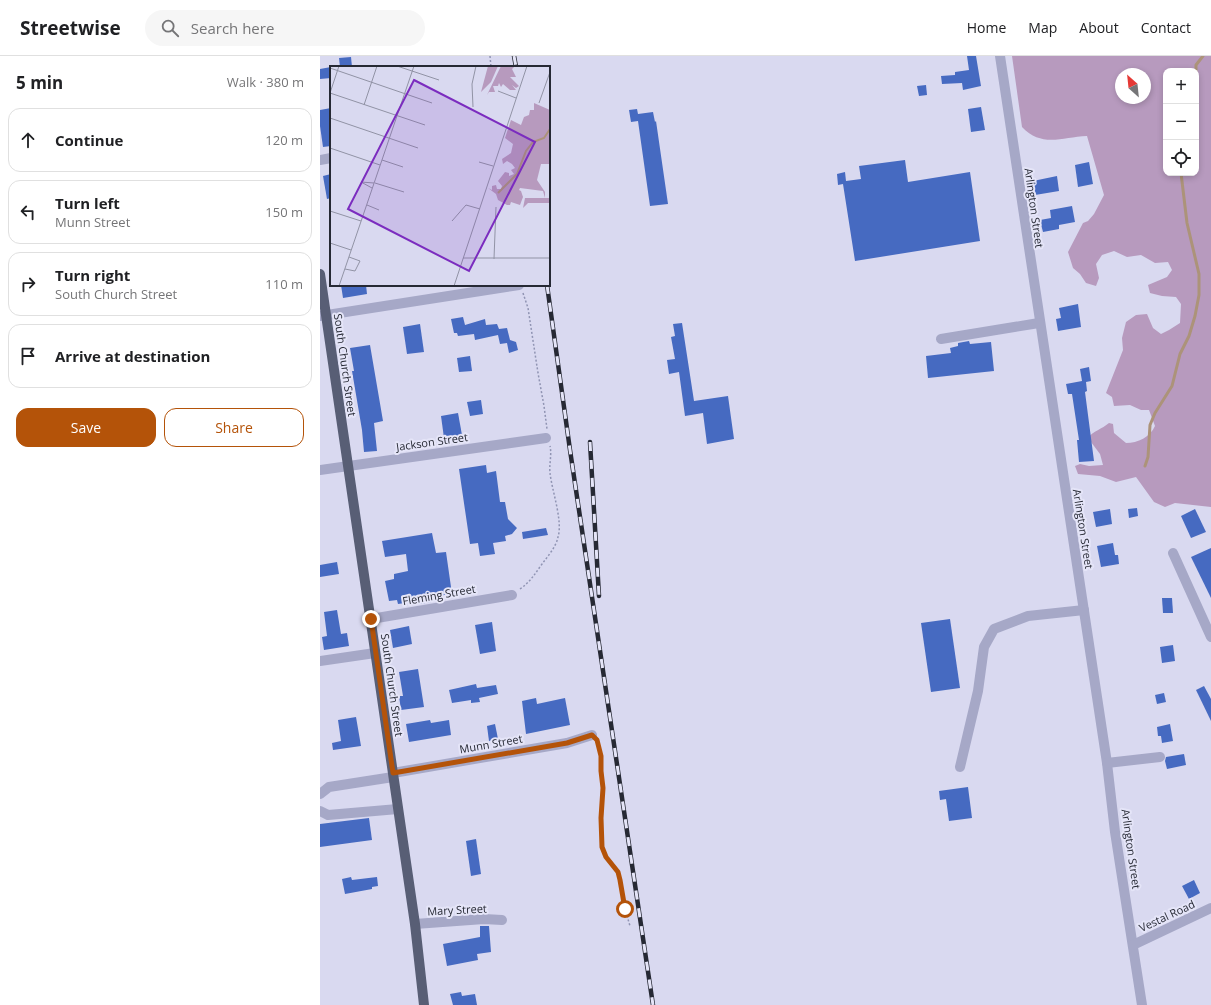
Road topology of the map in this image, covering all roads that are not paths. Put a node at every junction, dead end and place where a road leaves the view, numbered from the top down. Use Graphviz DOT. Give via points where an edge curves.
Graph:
graph roads {
  1 [pos="1000,56"];
  2 [pos="330,158"];
  3 [pos="320,160"];
  4 [pos="320,274"];
  5 [pos="518,286"];
  6 [pos="323,316"];
  7 [pos="1040,323"];
  8 [pos="940,339"];
  9 [pos="546,438"];
  10 [pos="347,466"];
  11 [pos="320,470"];
  12 [pos="1173,553"];
  13 [pos="512,595"];
  14 [pos="1084,610"];
  15 [pos="371,619"];
  16 [pos="1211,637"];
  17 [pos="375,653"];
  18 [pos="320,661"];
  19 [pos="592,735"];
  20 [pos="1160,757"];
  21 [pos="1107,763"];
  22 [pos="960,767"];
  23 [pos="393,775"];
  24 [pos="320,794"];
  25 [pos="398,809"];
  26 [pos="320,811"];
  27 [pos="1211,908"];
  28 [pos="502,920"];
  29 [pos="415,924"];
  30 [pos="1133,945"];
  31 [pos="424,1005"];
  32 [pos="1142,1005"];
  1 -- 7 [label="street, Arlington Street"];
  2 -- 3 [label="street"];
  4 -- 6 [label="main road, South Church Street"];
  5 -- 6 [label="street"];
  6 -- 10 [label="main road, South Church Street"];
  7 -- 8 [label="street"];
  7 -- 14 [label="street, Arlington Street"];
  9 -- 10 [label="street, Jackson Street"];
  10 -- 11 [label="street, Jackson Street"];
  10 -- 15 [label="main road, South Church Street"];
  12 -- 16 [label="street"];
  13 -- 15 [label="street, Fleming Street"];
  14 -- 21 [label="street, Arlington Street"];
  14 -- 22 [label="street" via="1028,616 994,629 984,647 978,691"];
  15 -- 17 [label="main road, South Church Street"];
  17 -- 18 [label="street"];
  17 -- 23 [label="main road, South Church Street"];
  19 -- 23 [label="street, Munn Street" via="567,743"];
  20 -- 21 [label="street"];
  21 -- 30 [label="street, Arlington Street"];
  23 -- 24 [label="street, Munn Street" via="330,787"];
  23 -- 25 [label="main road, South Church Street"];
  25 -- 26 [label="street" via="328,815"];
  25 -- 29 [label="main road, South Church Street"];
  27 -- 30 [label="street, Vestal Road"];
  28 -- 29 [label="street, Mary Street"];
  29 -- 31 [label="main road, South Church Street"];
  30 -- 32 [label="street, Arlington Street"];
}
